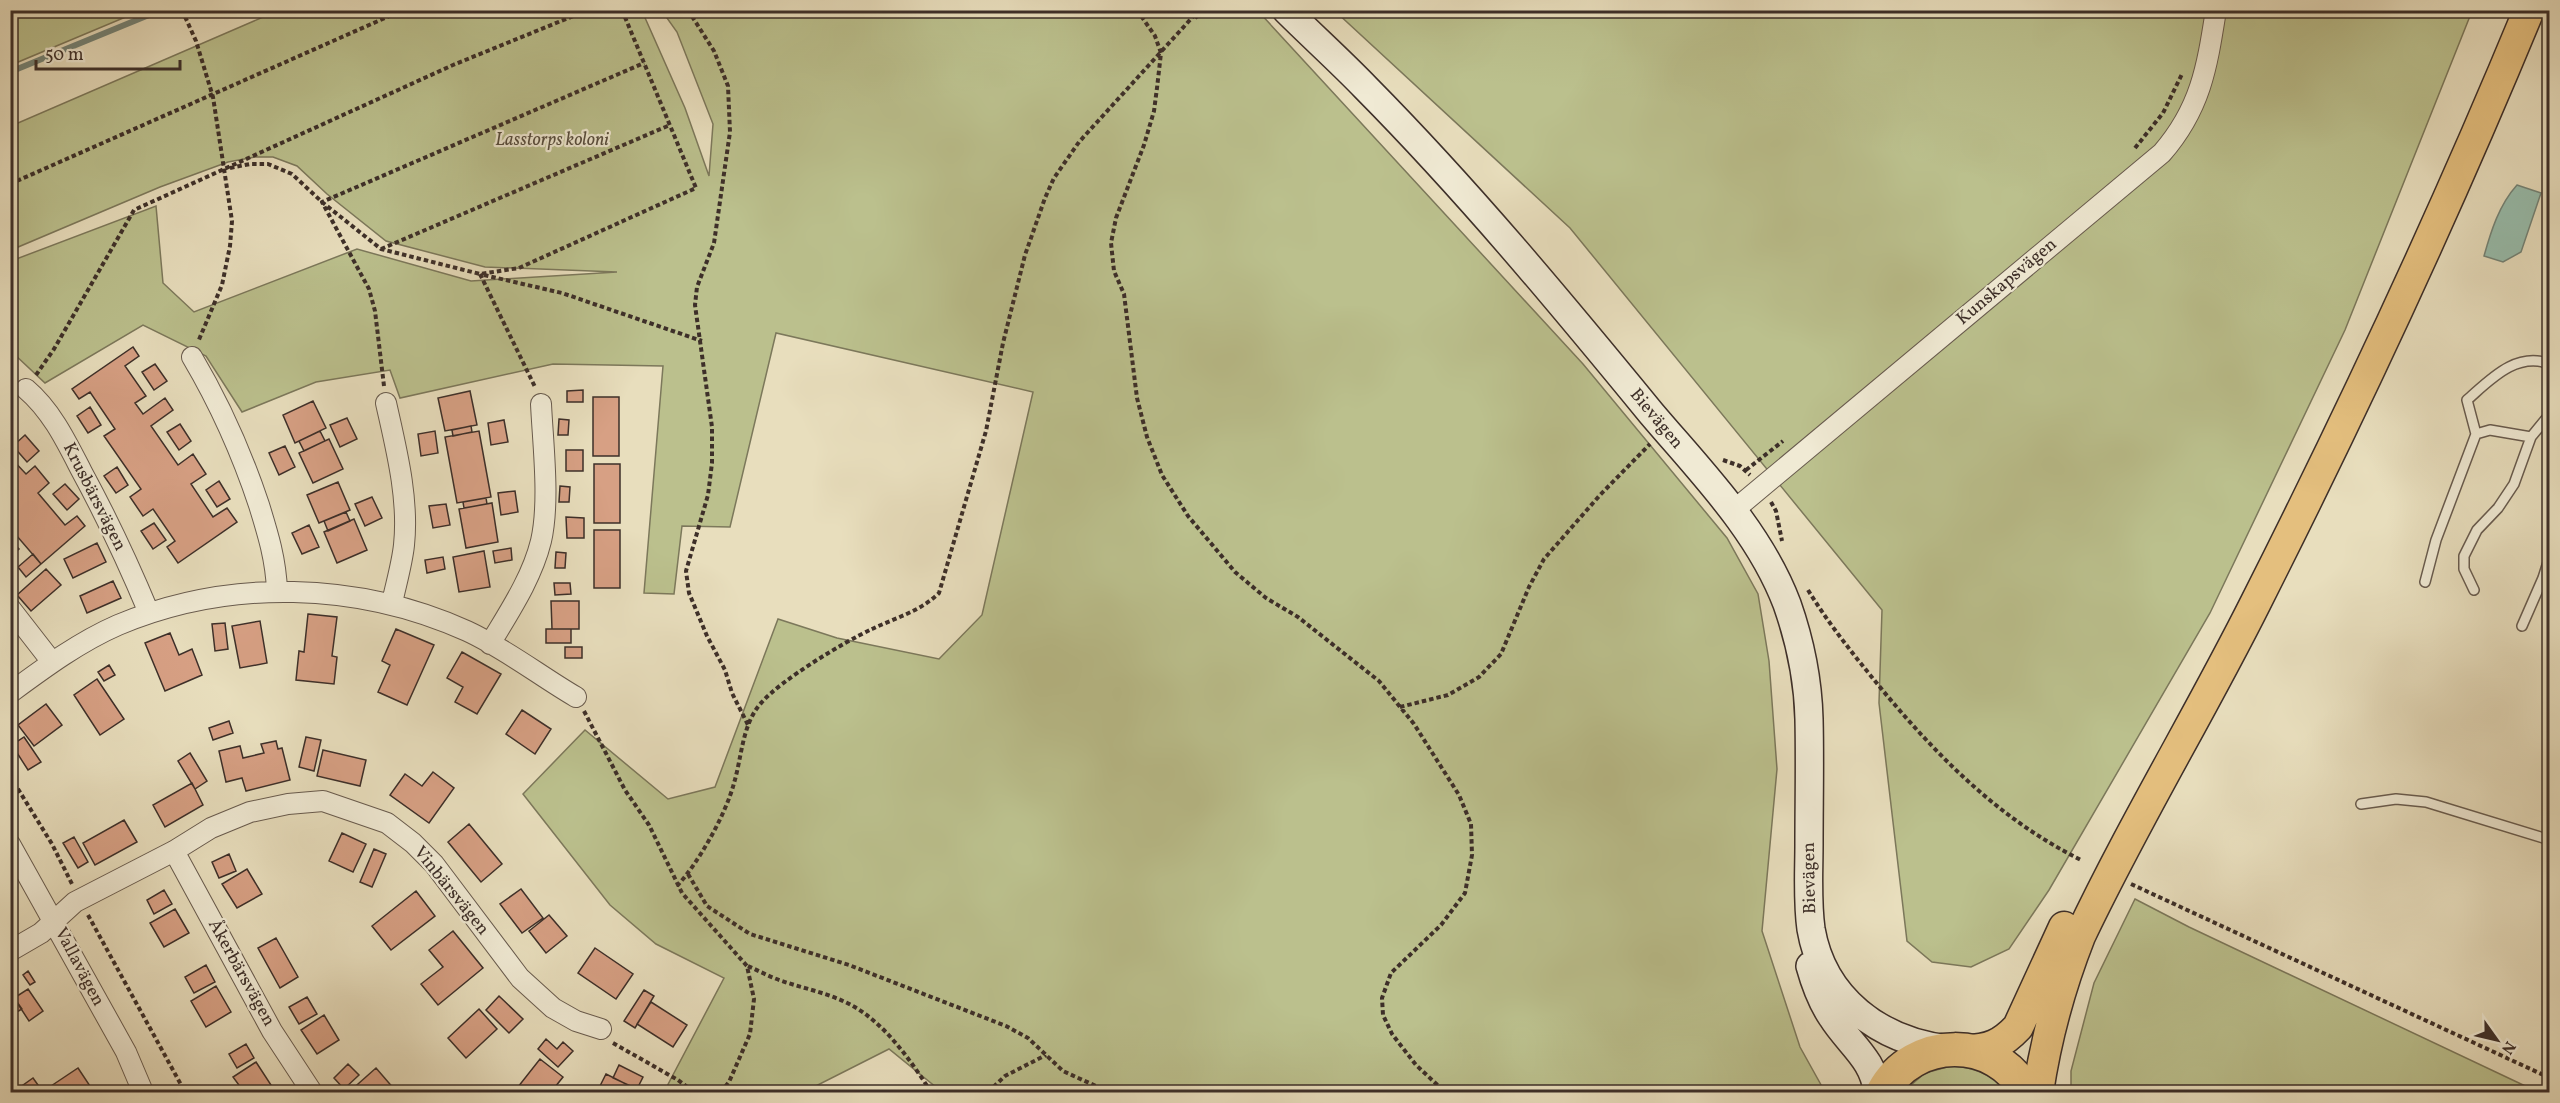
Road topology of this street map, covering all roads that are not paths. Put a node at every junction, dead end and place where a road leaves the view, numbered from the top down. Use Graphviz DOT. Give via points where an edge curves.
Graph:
graph roads {
  1 [pos="1286,10"];
  2 [pos="2216,10"];
  3 [pos="2511,10"];
  4 [pos="2529,10"];
  5 [pos="192,357"];
  6 [pos="2550,364"];
  7 [pos="26,389"];
  8 [pos="386,403"];
  9 [pos="542,404"];
  10 [pos="2550,414"];
  11 [pos="2476,434"];
  12 [pos="2530,437"];
  13 [pos="1732,511"];
  14 [pos="2550,556"];
  15 [pos="2425,582"];
  16 [pos="2474,590"];
  17 [pos="277,591"];
  18 [pos="392,603"];
  19 [pos="10,608"];
  20 [pos="149,613"];
  21 [pos="2522,626"];
  22 [pos="490,644"];
  23 [pos="52,662"];
  24 [pos="10,693"];
  25 [pos="576,697"];
  26 [pos="2361,804"];
  27 [pos="2550,840"];
  28 [pos="10,844"];
  29 [pos="174,851"];
  30 [pos="55,921"];
  31 [pos="1811,926"];
  32 [pos="10,951"];
  33 [pos="601,1029"];
  34 [pos="1958,1049"];
  35 [pos="143,1092"];
  36 [pos="312,1092"];
  37 [pos="1877,1092"];
  38 [pos="1883,1092"];
  39 [pos="2026,1092"];
  40 [pos="2038,1092"];
  1 -- 13 [label="street, Bievägen" via="1444,171 1582,329"];
  2 -- 13 [label="street, Kunskapsvägen" via="2200,93 2184,124 2162,153"];
  3 -- 34 [label="main road" via="2428,205 2293,490 2072,912 2026,1013 2007,1039 1995,1047"];
  4 -- 40 [label="main road" via="2440,219 2308,499 2080,936 2048,1032"];
  5 -- 17 [label="street" via="242,454 272,545"];
  6 -- 11 [label="lane" via="2523,360 2499,373 2467,400"];
  7 -- 20 [label="street, Krusbärsvägen" via="49,414 67,444 118,541"];
  8 -- 18 [label="street" via="405,518 404,546"];
  9 -- 22 [label="street" via="541,540 517,598"];
  10 -- 12 [label="lane"];
  11 -- 12 [label="lane" via="2490,430"];
  11 -- 15 [label="lane" via="2436,540"];
  12 -- 16 [label="lane" via="2514,484 2477,530 2464,556 2464,569"];
  13 -- 31 [label="street, Bievägen" via="1754,539 1777,580 1803,662 1809,717"];
  14 -- 21 [label="lane"];
  17 -- 18 [label="street" via="306,591"];
  17 -- 20 [label="street" via="209,599"];
  18 -- 22 [label="street" via="468,631"];
  19 -- 23 [label="street"];
  20 -- 23 [label="street" via="116,626"];
  22 -- 25 [label="street"];
  23 -- 24 [label="street"];
  26 -- 27 [label="lane" via="2396,799 2426,802"];
  28 -- 30 [label="street, Vallavägen"];
  29 -- 30 [label="street, Vinbärsvägen" via="80,900"];
  29 -- 33 [label="street, Vinbärsvägen" via="211,828 250,812 288,804 323,801 387,823 434,864 520,978 553,1008"];
  29 -- 36 [label="street, Åkerbärsvägen" via="272,1031"];
  30 -- 32 [label="street, Vinbärsvägen"];
  30 -- 35 [label="street, Vallavägen" via="126,1052"];
  31 -- 34 [label="street, Bievägen" via="1827,974 1858,1013 1901,1039"];
  31 -- 37 [label="street, Bievägen" via="1808,949 1815,985 1832,1017 1870,1066"];
  34 -- 38 [label="highway" via="1916,1059"];
  34 -- 39 [label="highway" via="1993,1059"];
}
